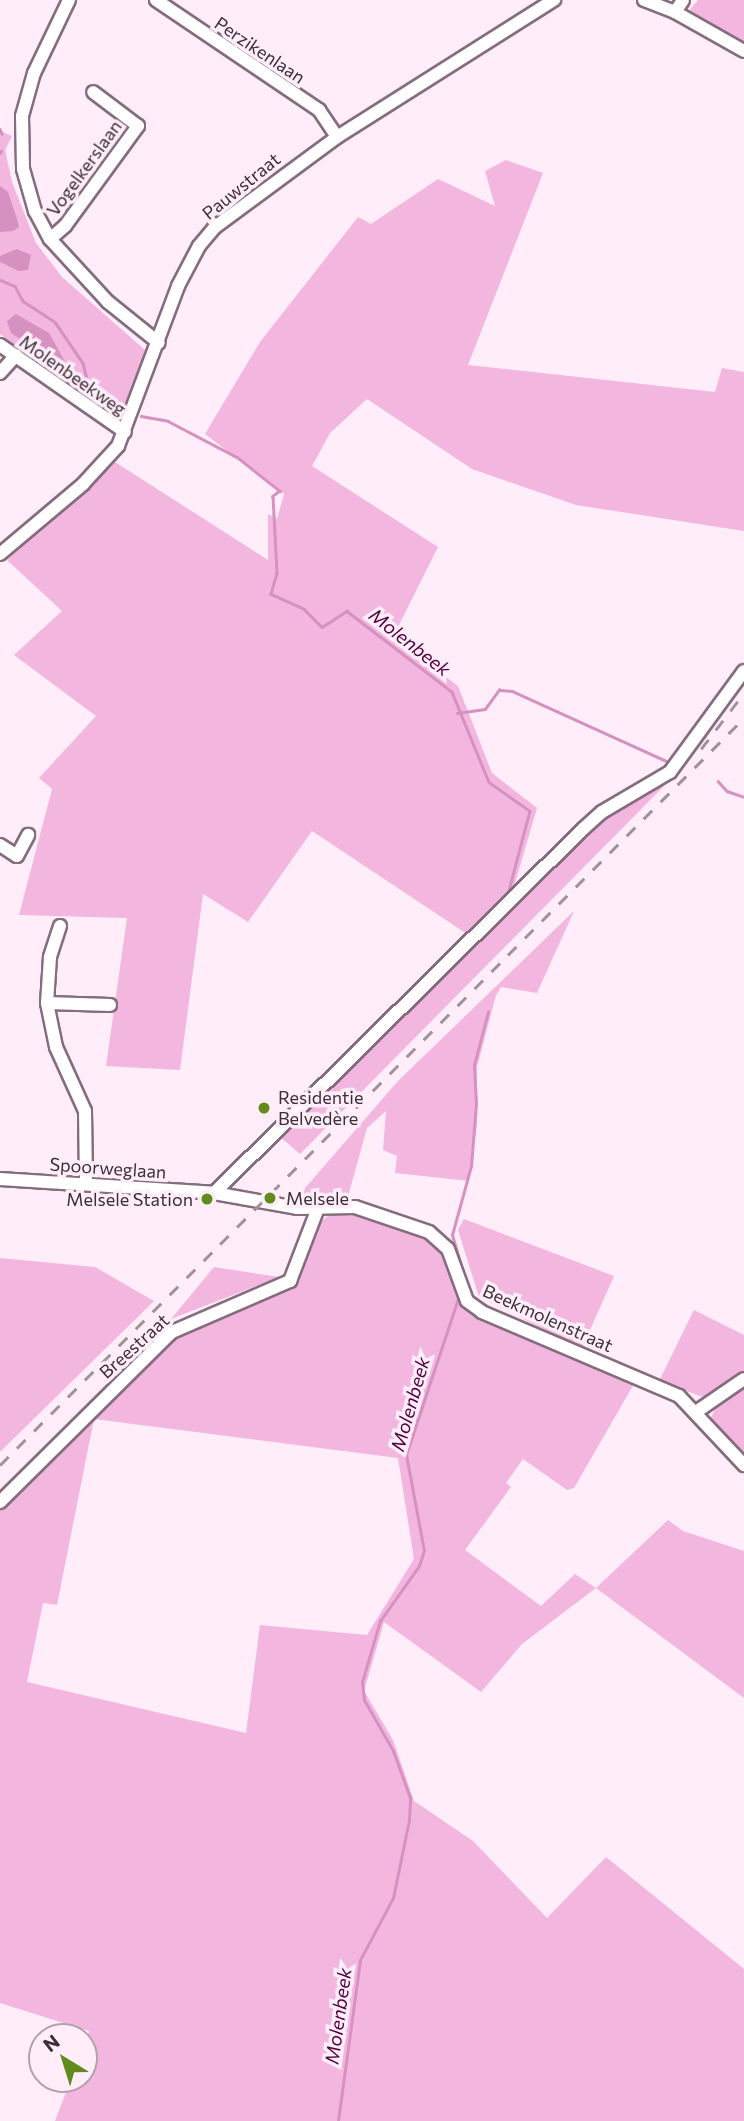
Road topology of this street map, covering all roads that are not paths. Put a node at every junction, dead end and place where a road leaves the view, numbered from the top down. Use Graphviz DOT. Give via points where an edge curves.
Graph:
graph roads {
  1 [pos="69,0"];
  2 [pos="156,0"];
  3 [pos="554,0"];
  4 [pos="644,0"];
  5 [pos="683,0"];
  6 [pos="675,12"];
  7 [pos="744,51"];
  8 [pos="93,92"];
  9 [pos="337,137"];
  10 [pos="50,239"];
  11 [pos="159,343"];
  12 [pos="0,345"];
  13 [pos="16,355"];
  14 [pos="0,373"];
  15 [pos="125,432"];
  16 [pos="0,554"];
  17 [pos="744,671"];
  18 [pos="28,835"];
  19 [pos="0,845"];
  20 [pos="60,926"];
  21 [pos="47,1003"];
  22 [pos="110,1005"];
  23 [pos="0,1179"];
  24 [pos="86,1184"];
  25 [pos="214,1193"];
  26 [pos="264,1200"];
  27 [pos="318,1208"];
  28 [pos="744,1379"];
  29 [pos="696,1412"];
  30 [pos="744,1465"];
  31 [pos="0,1502"];
  1 -- 10 [label="street, Vogelkerslaan" via="34,73 22,116 23,169 35,211"];
  2 -- 9 [label="street, Perzikenlaan" via="318,110"];
  3 -- 9 [label="street, Pauwstraat"];
  4 -- 6 [label="street"];
  5 -- 6 [label="street"];
  6 -- 7 [label="street"];
  8 -- 10 [label="street, Vogelkerslaan" via="138,126 65,226"];
  9 -- 11 [label="street, Pauwstraat" via="233,210 198,246 178,286"];
  10 -- 11 [label="street, Vogelkerslaan" via="100,294"];
  11 -- 15 [label="street, Pauwstraat"];
  12 -- 13 [label="street, Molenbeekweg"];
  13 -- 14 [label="street"];
  13 -- 15 [label="street, Molenbeekweg"];
  15 -- 16 [label="street, Pauwstraat" via="108,459 83,484"];
  17 -- 25 [label="street" via="670,772 609,807 583,829"];
  18 -- 19 [label="street" via="17,856"];
  20 -- 21 [label="street" via="50,957"];
  21 -- 22 [label="street"];
  21 -- 24 [label="street" via="57,1047 85,1111"];
  23 -- 24 [label="street, Spoorweglaan"];
  24 -- 25 [label="street, Spoorweglaan"];
  25 -- 26 [label="street, Spoorweglaan"];
  26 -- 27 [label="street, Beekmolenstraat"];
  27 -- 29 [label="street, Beekmolenstraat" via="355,1207 429,1232 448,1249 467,1301 482,1312 664,1388"];
  27 -- 31 [label="street, Breestraat" via="290,1281 172,1332"];
  28 -- 29 [label="street"];
  29 -- 30 [label="street, Beekmolenstraat"];
}
